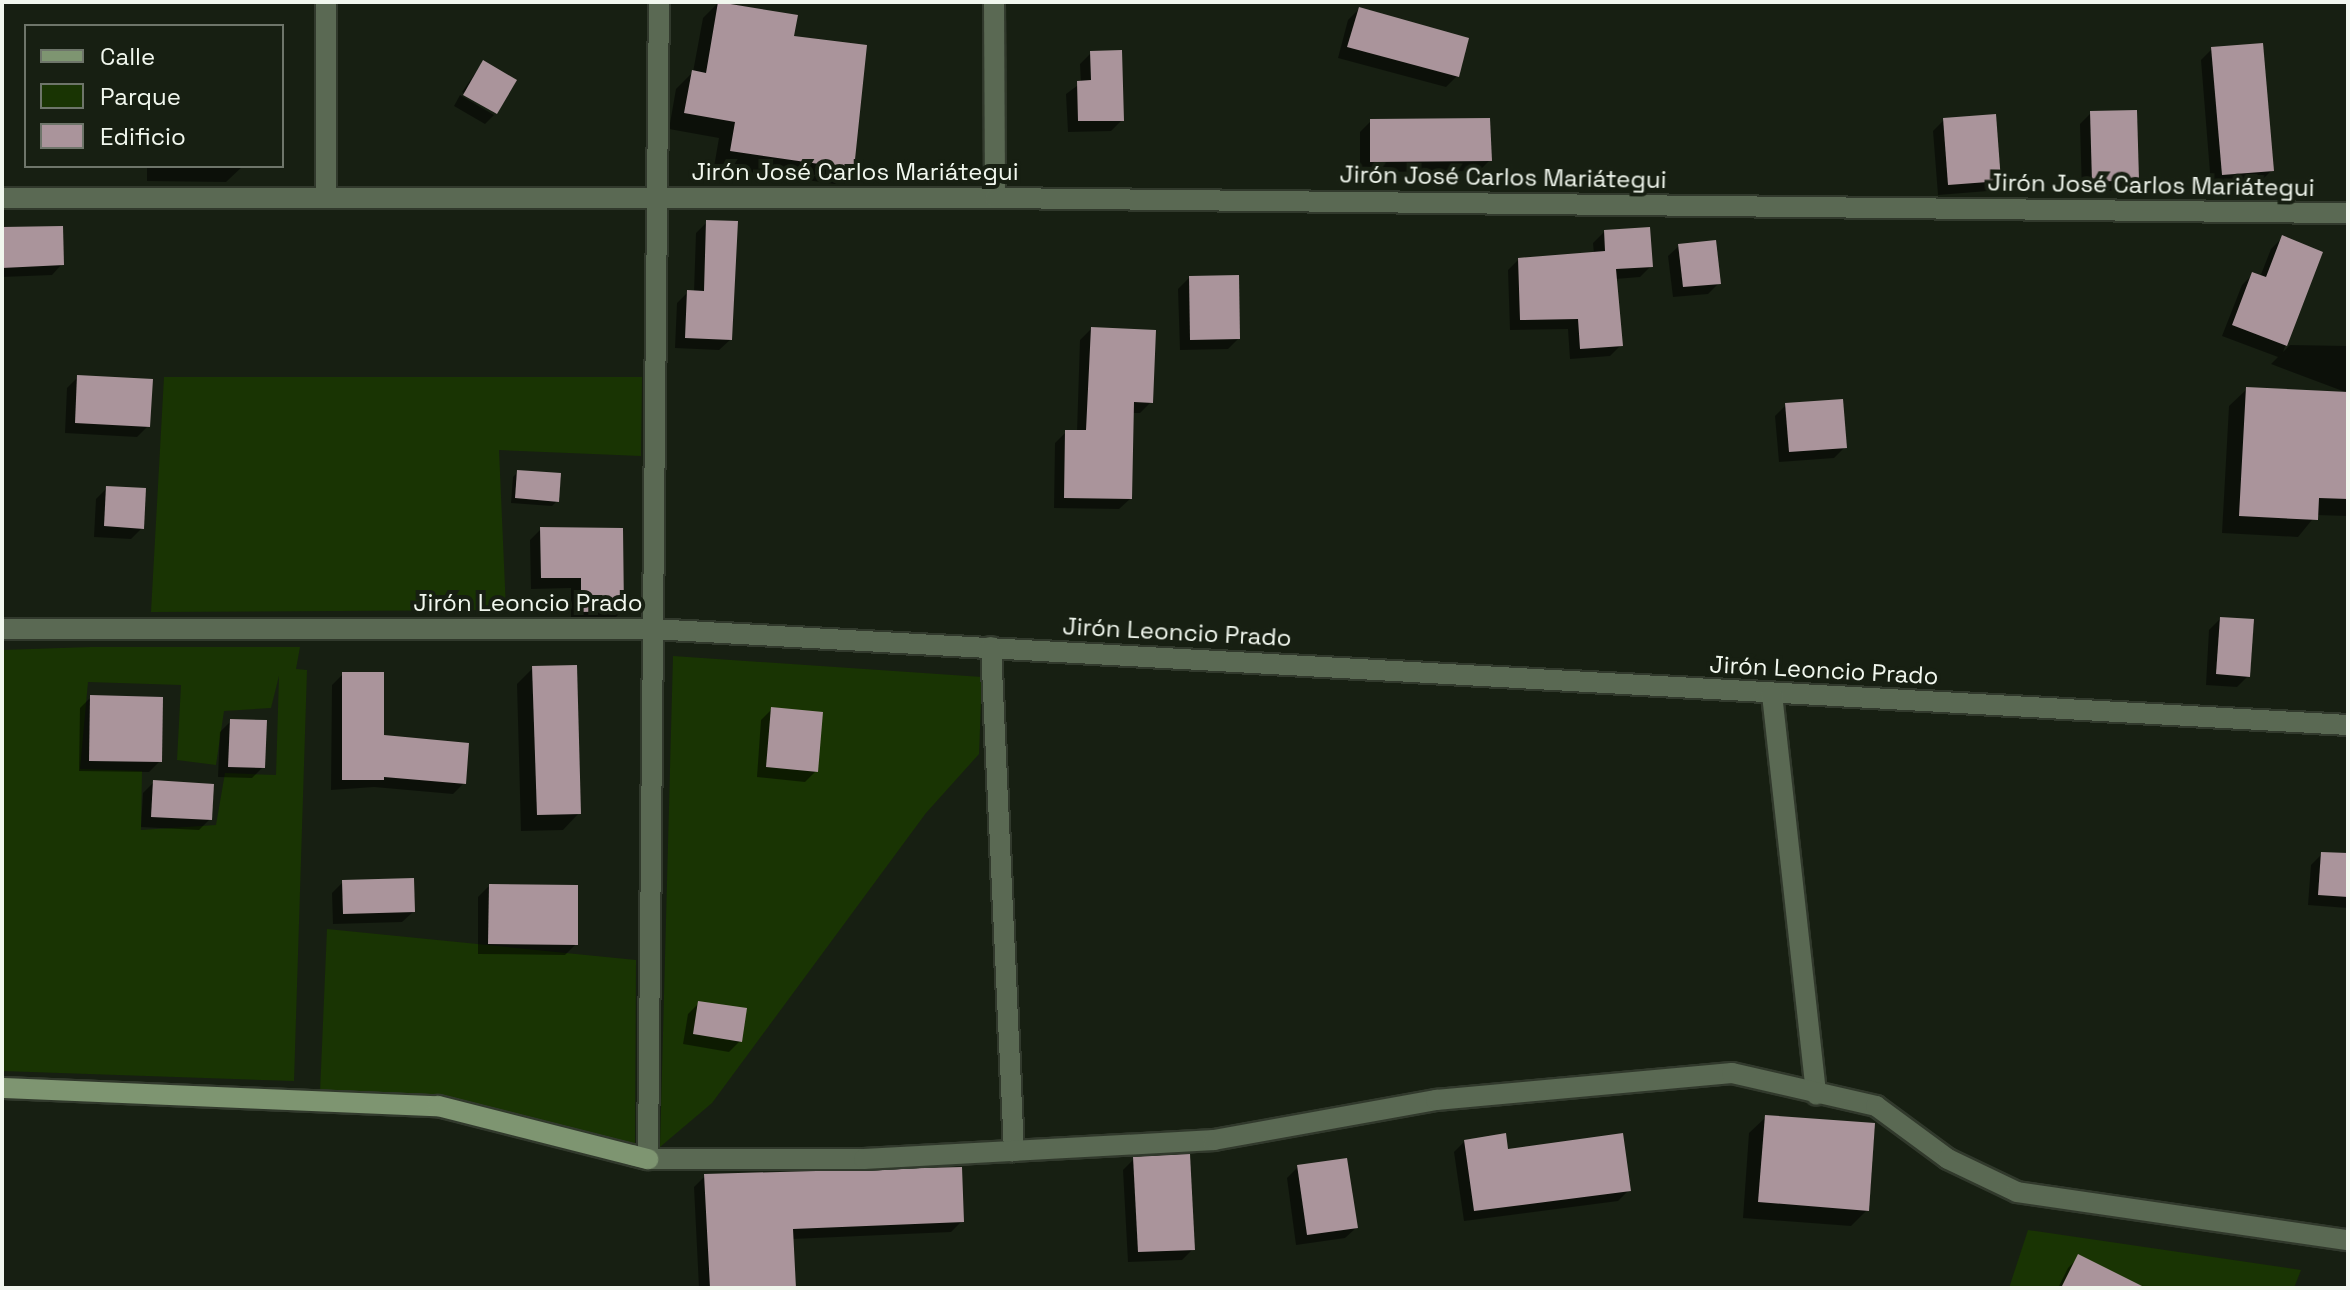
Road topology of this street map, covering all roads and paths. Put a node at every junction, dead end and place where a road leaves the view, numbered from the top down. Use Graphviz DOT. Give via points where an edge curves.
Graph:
graph roads {
  1 [pos="326,2"];
  2 [pos="659,2"];
  3 [pos="994,2"];
  4 [pos="326,197"];
  5 [pos="2,198"];
  6 [pos="657,198"];
  7 [pos="995,198"];
  8 [pos="2348,213"];
  9 [pos="2,629"];
  10 [pos="652,629"];
  11 [pos="991,647"];
  12 [pos="1772,694"];
  13 [pos="2348,725"];
  14 [pos="2,1088"];
  15 [pos="1816,1095"];
  16 [pos="1014,1151"];
  17 [pos="648,1159"];
  18 [pos="2348,1240"];
  1 -- 4 [label="street"];
  2 -- 6 [label="street"];
  3 -- 7 [label="street"];
  4 -- 5 [label="street, Jirón José Carlos Mariátegui"];
  4 -- 6 [label="street, Jirón José Carlos Mariátegui"];
  6 -- 7 [label="street, Jirón José Carlos Mariátegui"];
  6 -- 10 [label="street"];
  7 -- 8 [label="street, Jirón José Carlos Mariátegui"];
  9 -- 10 [label="street, Jirón Leoncio Prado"];
  10 -- 11 [label="street, Jirón Leoncio Prado"];
  10 -- 17 [label="street"];
  11 -- 12 [label="street, Jirón Leoncio Prado"];
  11 -- 16 [label="street"];
  12 -- 13 [label="street, Jirón Leoncio Prado"];
  12 -- 15 [label="street"];
  14 -- 17 [label="street" via="438,1106"];
  15 -- 16 [label="street" via="1732,1073 1436,1100 1214,1140"];
  15 -- 18 [label="street" via="1876,1106 1948,1159 2017,1192"];
  16 -- 17 [label="street" via="864,1159"];
}
